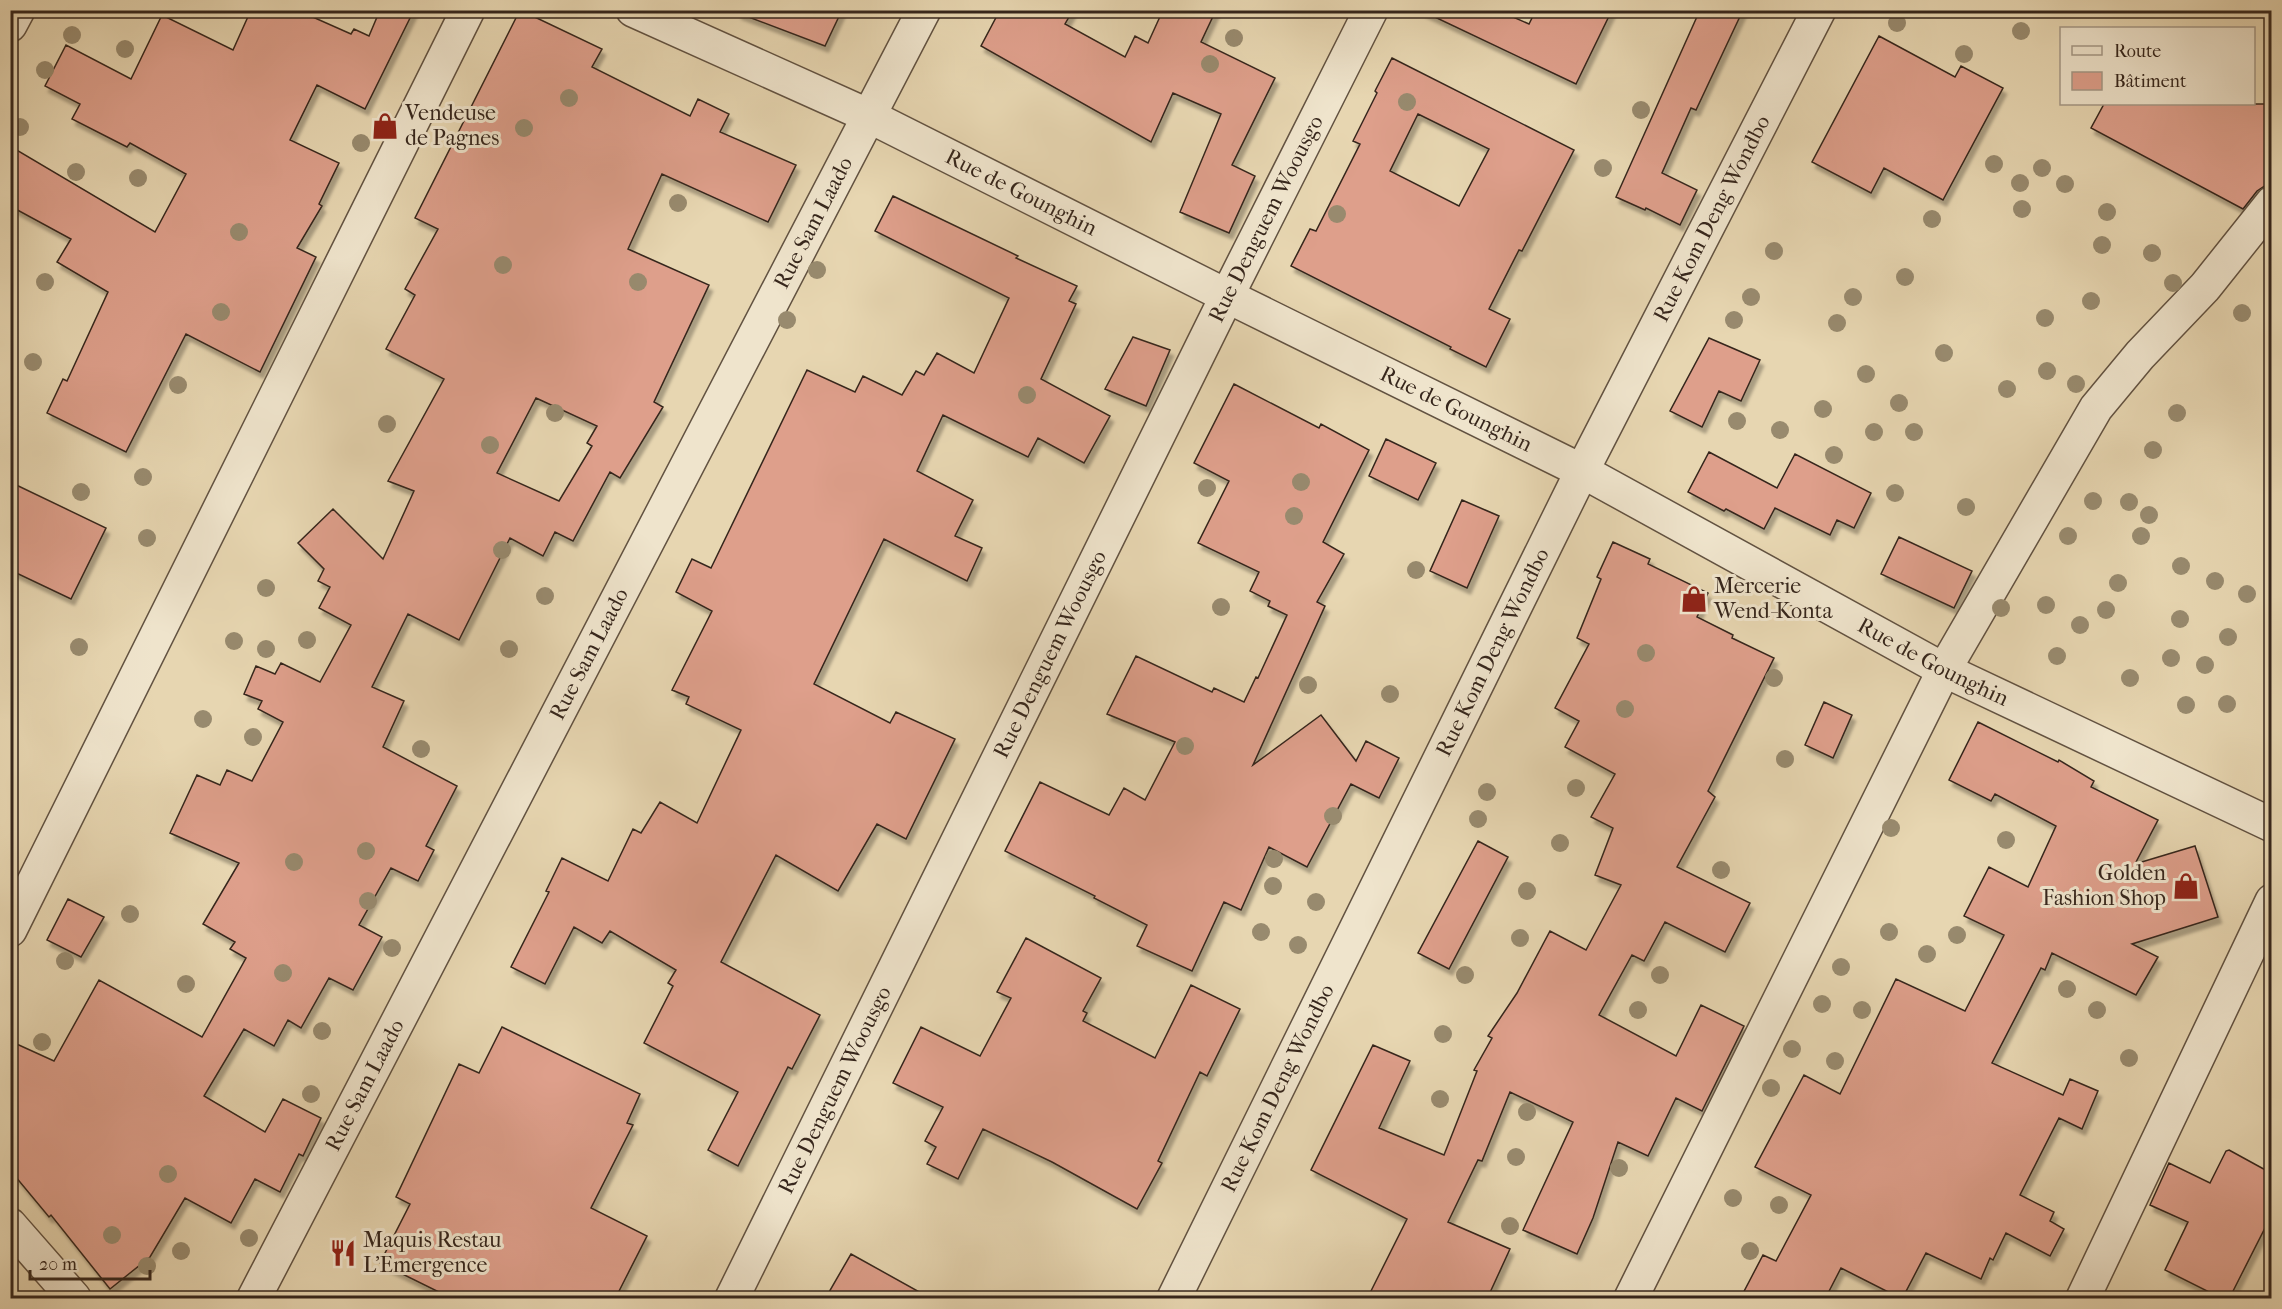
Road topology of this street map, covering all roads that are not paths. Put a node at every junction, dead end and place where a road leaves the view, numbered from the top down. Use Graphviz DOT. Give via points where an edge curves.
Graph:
graph roads {
  1 [pos="18,10"];
  2 [pos="468,10"];
  3 [pos="633,10"];
  4 [pos="924,10"];
  5 [pos="1371,10"];
  6 [pos="1819,10"];
  7 [pos="10,25"];
  8 [pos="869,116"];
  9 [pos="2271,203"];
  10 [pos="1227,296"];
  11 [pos="1582,471"];
  12 [pos="1944,670"];
  13 [pos="2271,825"];
  14 [pos="2271,901"];
  15 [pos="10,930"];
  16 [pos="10,1225"];
  17 [pos="74,1299"];
  18 [pos="254,1299"];
  19 [pos="732,1299"];
  20 [pos="1174,1299"];
  21 [pos="1631,1299"];
  22 [pos="2083,1299"];
  1 -- 7 [label="street"];
  2 -- 15 [label="street"];
  3 -- 8 [label="street, Rue de Gounghin"];
  4 -- 8 [label="street, Rue Sam Laado"];
  5 -- 10 [label="street, Rue Denguem Woousgo"];
  6 -- 11 [label="street, Rue Kom Deng Wondbo"];
  8 -- 10 [label="street, Rue de Gounghin"];
  8 -- 18 [label="street, Rue Sam Laado"];
  9 -- 12 [label="street" via="2205,287 2096,408"];
  10 -- 11 [label="street, Rue de Gounghin"];
  10 -- 19 [label="street, Rue Denguem Woousgo"];
  11 -- 12 [label="street, Rue de Gounghin"];
  11 -- 20 [label="street, Rue Kom Deng Wondbo"];
  12 -- 13 [label="street, Rue de Gounghin"];
  12 -- 21 [label="street"];
  14 -- 22 [label="street"];
  16 -- 17 [label="street"];
}
